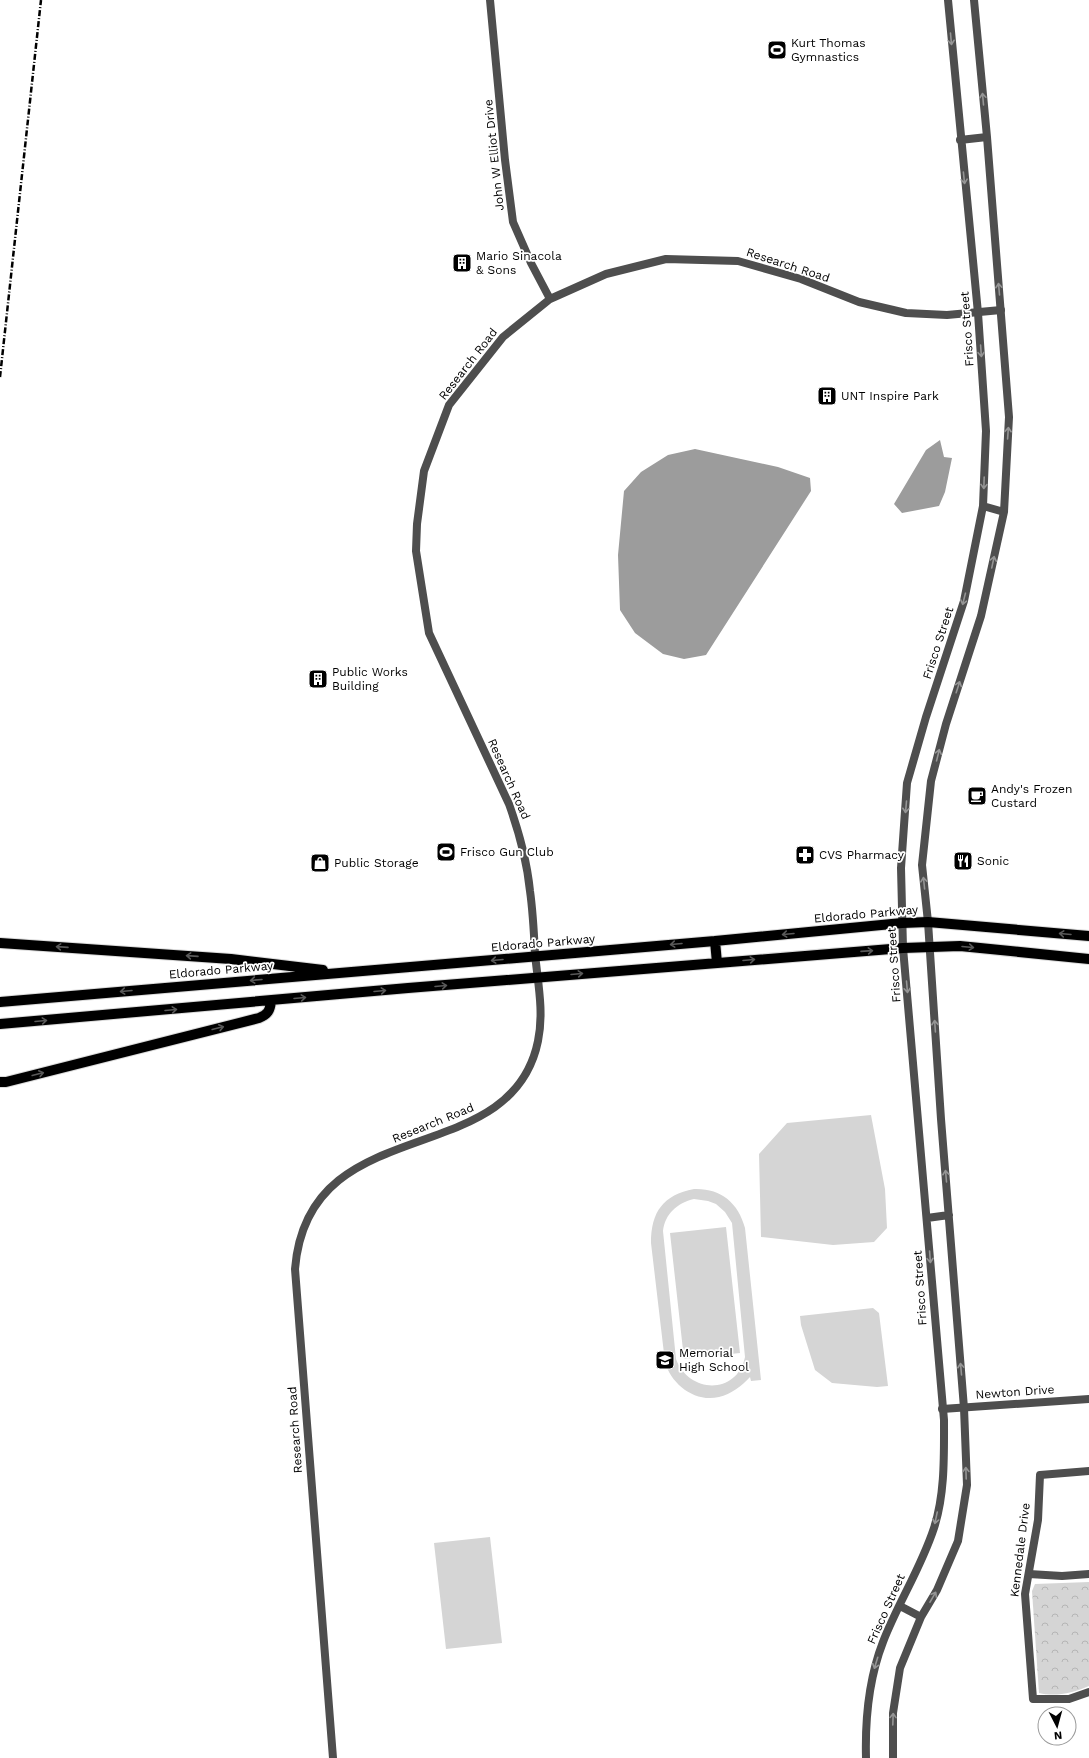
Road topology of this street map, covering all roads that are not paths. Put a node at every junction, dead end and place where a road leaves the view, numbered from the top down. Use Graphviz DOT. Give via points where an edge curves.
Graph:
graph roads {
  1 [pos="490,0"];
  2 [pos="948,0"];
  3 [pos="974,0"];
  4 [pos="987,137"];
  5 [pos="960,140"];
  6 [pos="550,299"];
  7 [pos="1001,310"];
  8 [pos="978,313"];
  9 [pos="983,506"];
  10 [pos="1004,512"];
  11 [pos="928,922"];
  12 [pos="902,923"];
  13 [pos="1089,936"];
  14 [pos="715,941"];
  15 [pos="0,943"];
  16 [pos="929,946"];
  17 [pos="903,948"];
  18 [pos="536,956"];
  19 [pos="1089,959"];
  20 [pos="717,963"];
  21 [pos="350,972"];
  22 [pos="538,978"];
  23 [pos="4,1001"];
  24 [pos="271,1001"];
  25 [pos="1,1024"];
  26 [pos="0,1082"];
  27 [pos="949,1215"];
  28 [pos="927,1218"];
  29 [pos="1089,1399"];
  30 [pos="964,1408"];
  31 [pos="942,1409"];
  32 [pos="1089,1471"];
  33 [pos="1029,1574"];
  34 [pos="1089,1574"];
  35 [pos="900,1606"];
  36 [pos="921,1617"];
  37 [pos="1089,1692"];
  38 [pos="333,1758"];
  39 [pos="866,1758"];
  40 [pos="893,1758"];
  1 -- 6 [label="street, John W Elliot Drive" via="513,222"];
  2 -- 5 [label="street, Frisco Street, one-way"];
  4 -- 3 [label="street, one-way"];
  4 -- 5 [label="street"];
  7 -- 4 [label="street, one-way"];
  5 -- 8 [label="street, Frisco Street, one-way"];
  6 -- 8 [label="street, Research Road" via="606,274 666,259 738,261 801,279 859,302 906,313"];
  6 -- 18 [label="street, Research Road" via="504,337 449,405 424,471 416,551 429,633 510,804 519,831 530,891"];
  7 -- 8 [label="street, Research Road"];
  10 -- 7 [label="street, one-way" via="1009,417"];
  8 -- 9 [label="street, Frisco Street, one-way" via="986,431"];
  9 -- 10 [label="street"];
  9 -- 12 [label="street, Frisco Street, one-way" via="964,602 907,784 901,868"];
  11 -- 10 [label="street, one-way" via="922,865 931,781 946,724 981,616"];
  11 -- 12 [label="main road, Eldorado Parkway"];
  13 -- 11 [label="main road, Eldorado Parkway, one-way"];
  11 -- 16 [label="street"];
  12 -- 14 [label="main road, Eldorado Parkway, one-way"];
  12 -- 17 [label="street, Frisco Street"];
  14 -- 18 [label="main road, Eldorado Parkway, one-way"];
  14 -- 20 [label="main road"];
  21 -- 15 [label="main road, one-way" via="230,959"];
  16 -- 17 [label="main road"];
  16 -- 19 [label="main road, one-way"];
  27 -- 16 [label="street, one-way"];
  20 -- 17 [label="main road, one-way"];
  17 -- 28 [label="street, Frisco Street, one-way"];
  18 -- 21 [label="main road, Eldorado Parkway, one-way"];
  18 -- 22 [label="street, Research Road"];
  22 -- 20 [label="main road, one-way"];
  21 -- 23 [label="main road, Eldorado Parkway, one-way"];
  24 -- 22 [label="main road, one-way"];
  22 -- 38 [label="street, Research Road" via="541,1017 538,1043 524,1077 508,1097 475,1120 372,1160 346,1174 328,1189 318,1203 308,1218 300,1240 295,1269"];
  25 -- 24 [label="main road, one-way"];
  26 -- 24 [label="main road, one-way" via="259,1018 266,1015"];
  27 -- 28 [label="street"];
  30 -- 27 [label="street, one-way"];
  28 -- 31 [label="street, Frisco Street, one-way"];
  29 -- 30 [label="street, Newton Drive"];
  30 -- 31 [label="street, Newton Drive"];
  36 -- 30 [label="street, one-way" via="937,1590 958,1541 967,1485"];
  31 -- 35 [label="street, Frisco Street, one-way" via="944,1469 936,1520"];
  32 -- 33 [label="street, Kennedale Drive" via="1040,1475 1038,1520"];
  33 -- 34 [label="street"];
  33 -- 37 [label="street, Kennedale Drive" via="1025,1594 1033,1699 1069,1699"];
  35 -- 36 [label="street"];
  35 -- 39 [label="street, Frisco Street, one-way" via="883,1642 874,1670 868,1709"];
  40 -- 36 [label="street, one-way" via="893,1713 900,1668"];
}
